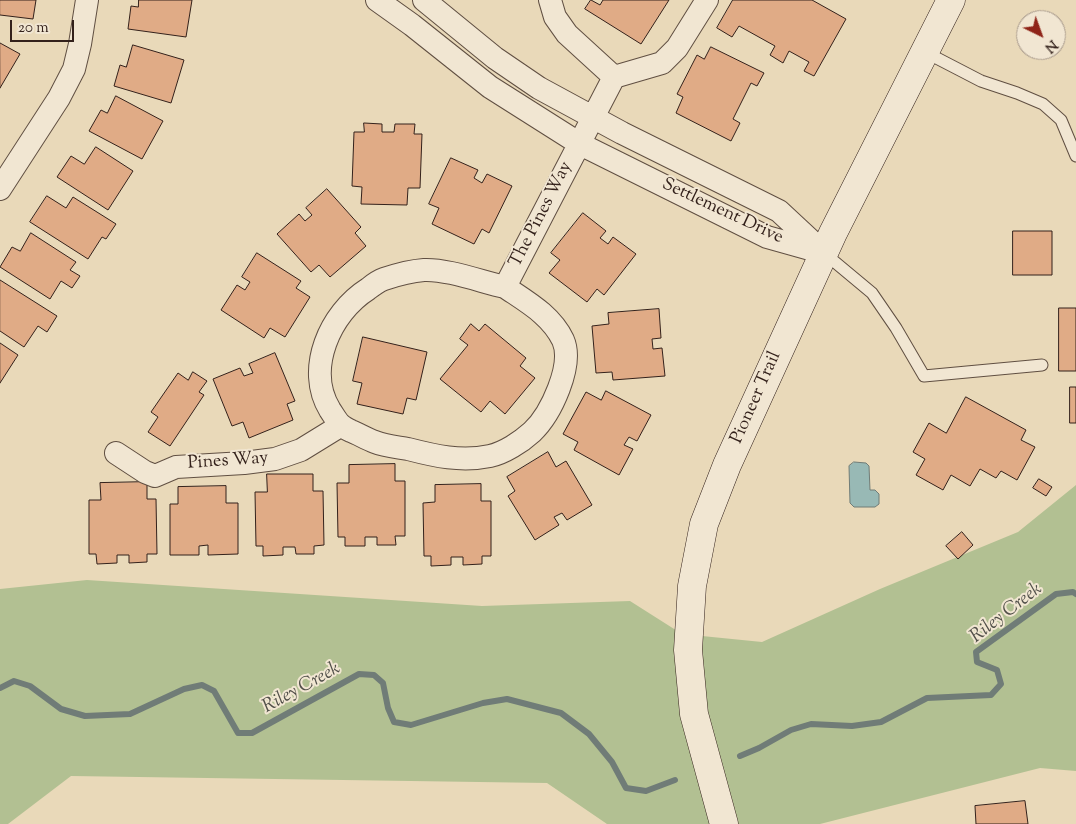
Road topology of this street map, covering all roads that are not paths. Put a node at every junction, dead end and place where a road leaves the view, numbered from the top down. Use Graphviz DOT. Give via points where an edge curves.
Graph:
graph roads {
  1 [pos="87,0"];
  2 [pos="377,0"];
  3 [pos="424,0"];
  4 [pos="550,0"];
  5 [pos="707,0"];
  6 [pos="951,0"];
  7 [pos="925,52"];
  8 [pos="614,77"];
  9 [pos="593,118"];
  10 [pos="580,144"];
  11 [pos="1076,156"];
  12 [pos="0,189"];
  13 [pos="824,253"];
  14 [pos="505,287"];
  15 [pos="1042,365"];
  16 [pos="340,426"];
  17 [pos="116,453"];
  18 [pos="724,824"];
  1 -- 12 [label="street" via="74,69 60,98"];
  2 -- 10 [label="street, Settlement Drive" via="490,87"];
  3 -- 9 [label="street, Settlement Drive" via="495,58 539,88"];
  4 -- 8 [label="street" via="555,17 567,34"];
  5 -- 8 [label="street" via="677,48 662,63"];
  6 -- 7 [label="main road, Pioneer Trail"];
  7 -- 11 [label="lane" via="981,81 1043,104 1061,120"];
  7 -- 13 [label="main road, Pioneer Trail"];
  8 -- 9 [label="street, The Pines Way"];
  9 -- 10 [label="street, The Pines Way"];
  9 -- 13 [label="street, Settlement Drive" via="779,211"];
  10 -- 13 [label="street, Settlement Drive" via="767,237"];
  10 -- 14 [label="street, The Pines Way"];
  13 -- 15 [label="lane" via="872,292 924,376"];
  13 -- 18 [label="main road, Pioneer Trail" via="727,465 704,524 692,586 688,650 694,714"];
  14 -- 16 [label="street, The Pines Way" via="456,274 425,270 381,280 359,294 341,313 328,335 321,358 325,401"];
  14 -- 16 [label="street, The Pines Way" via="539,310 555,325 564,342 566,364 560,385 549,411 532,432 492,456 449,459 375,442"];
  16 -- 17 [label="street, Pines Way" via="301,450 275,459 176,467 155,476"];
}
